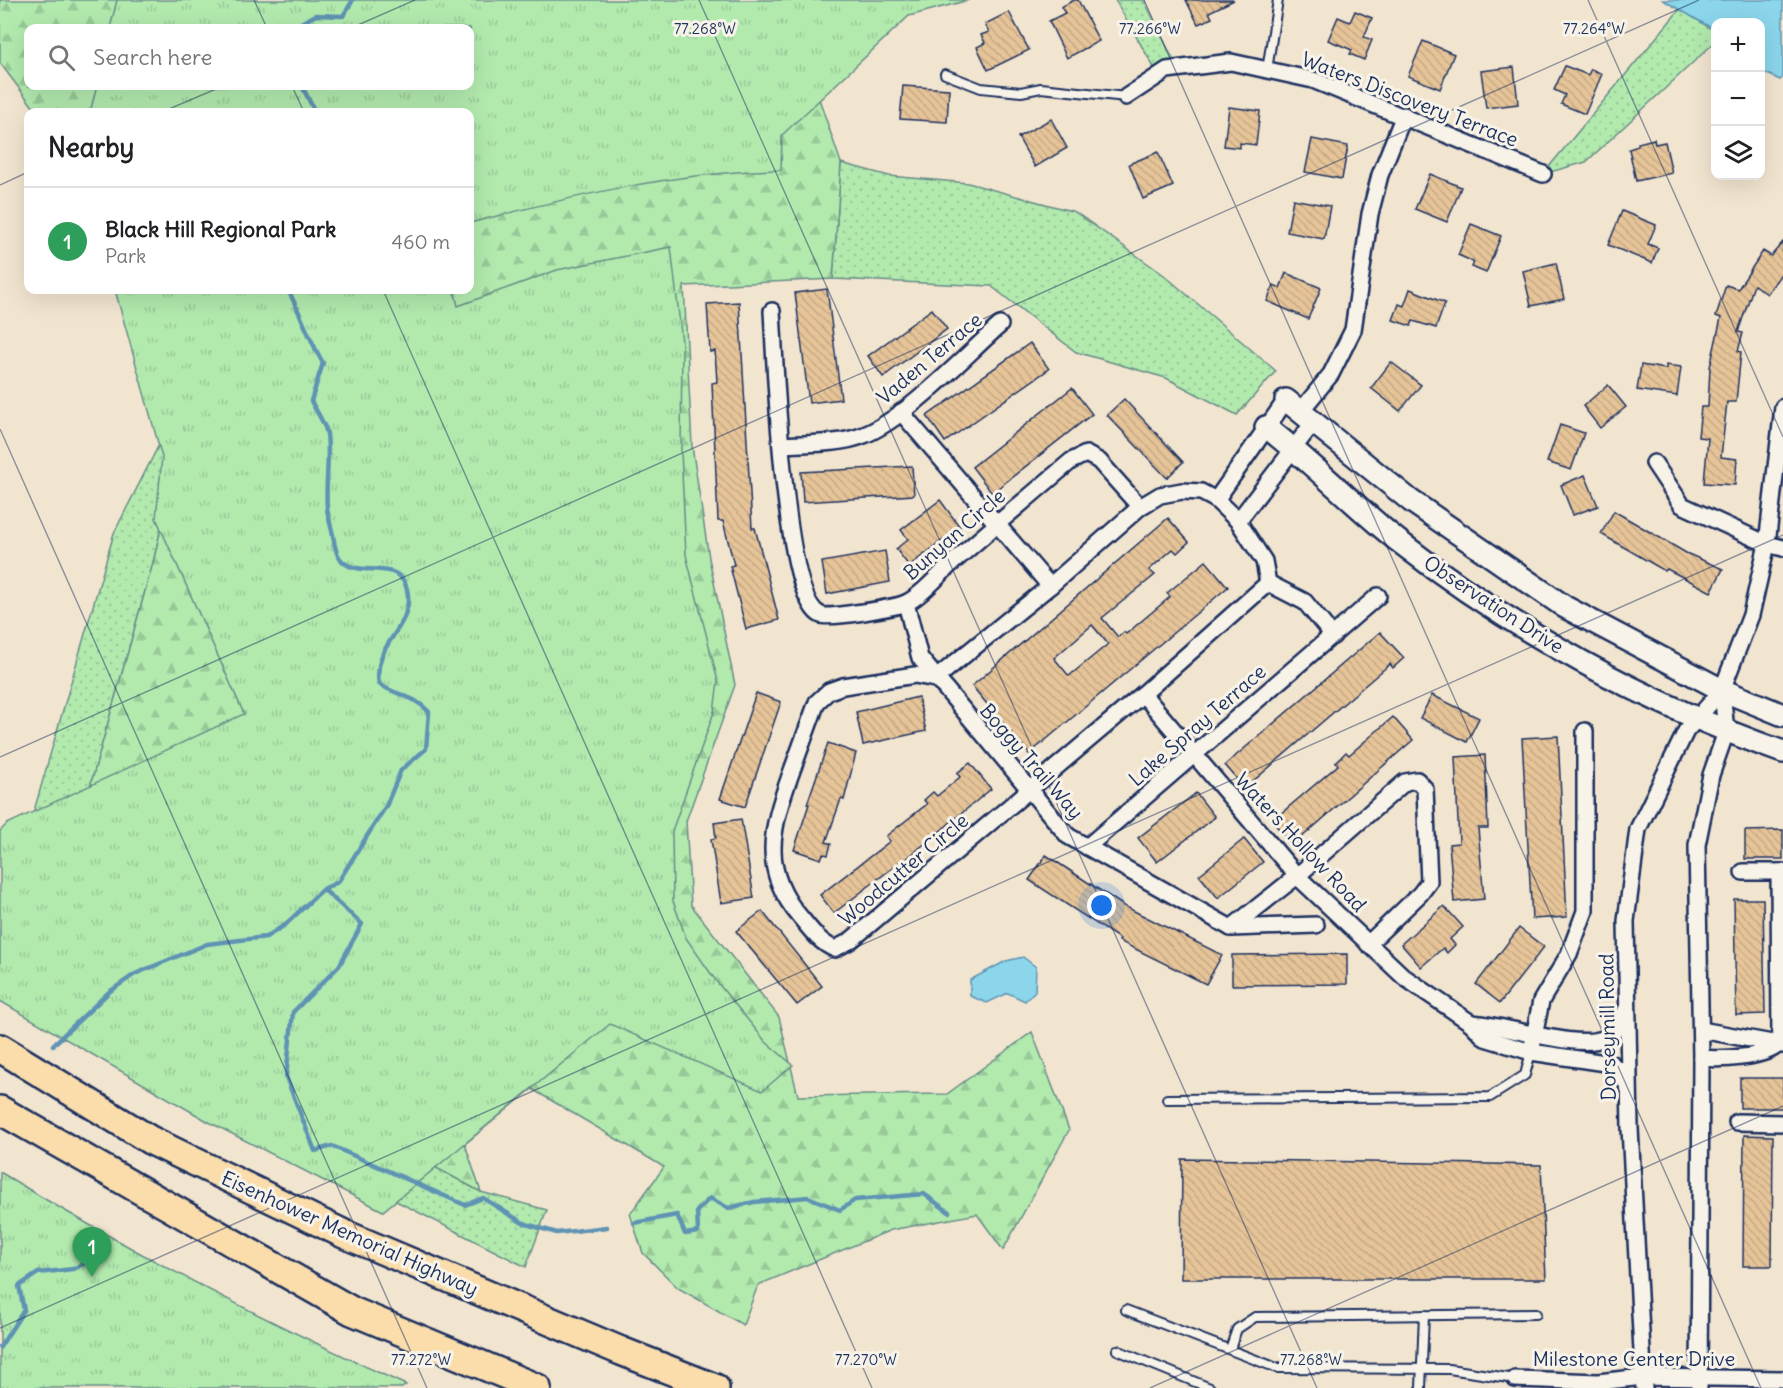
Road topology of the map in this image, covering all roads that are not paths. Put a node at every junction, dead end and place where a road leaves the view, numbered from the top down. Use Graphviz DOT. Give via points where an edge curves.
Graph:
graph roads {
  1 [pos="1278,0"];
  2 [pos="1267,70"];
  3 [pos="945,74"];
  4 [pos="1126,97"];
  5 [pos="1404,115"];
  6 [pos="1543,174"];
  7 [pos="772,311"];
  8 [pos="1000,325"];
  9 [pos="1783,407"];
  10 [pos="1300,411"];
  11 [pos="901,412"];
  12 [pos="1266,426"];
  13 [pos="782,445"];
  14 [pos="1292,448"];
  15 [pos="1654,463"];
  16 [pos="1216,500"];
  17 [pos="1140,507"];
  18 [pos="1238,520"];
  19 [pos="997,524"];
  20 [pos="1767,544"];
  21 [pos="1783,548"];
  22 [pos="1268,583"];
  23 [pos="1050,586"];
  24 [pos="1378,596"];
  25 [pos="906,603"];
  26 [pos="1333,636"];
  27 [pos="935,680"];
  28 [pos="1722,690"];
  29 [pos="1143,694"];
  30 [pos="1783,715"];
  31 [pos="1697,718"];
  32 [pos="1585,731"];
  33 [pos="1726,732"];
  34 [pos="1783,752"];
  35 [pos="1194,755"];
  36 [pos="1029,791"];
  37 [pos="1087,847"];
  38 [pos="1743,872"];
  39 [pos="1781,872"];
  40 [pos="1297,876"];
  41 [pos="1316,926"];
  42 [pos="1231,928"];
  43 [pos="1368,944"];
  44 [pos="1627,1008"];
  45 [pos="1471,1023"];
  46 [pos="1701,1030"];
  47 [pos="1534,1035"];
  48 [pos="1782,1044"];
  49 [pos="0,1048"];
  50 [pos="1530,1052"];
  51 [pos="1701,1058"];
  52 [pos="1629,1089"];
  53 [pos="1167,1099"];
  54 [pos="0,1110"];
  55 [pos="1737,1122"];
  56 [pos="1783,1123"];
  57 [pos="1126,1310"];
  58 [pos="1536,1314"];
  59 [pos="1424,1315"];
  60 [pos="1230,1349"];
  61 [pos="1117,1350"];
  62 [pos="1422,1369"];
  63 [pos="1515,1379"];
  64 [pos="1783,1379"];
  65 [pos="1644,1382"];
  66 [pos="1700,1382"];
  67 [pos="537,1388"];
  68 [pos="715,1388"];
  69 [pos="1210,1388"];
  70 [pos="1421,1388"];
  71 [pos="1542,1388"];
  1 -- 2 [label="lane"];
  2 -- 4 [label="street, Waters Discovery Terrace" via="1231,62 1167,70"];
  2 -- 5 [label="street, Waters Discovery Terrace" via="1314,80"];
  3 -- 4 [label="lane" via="981,88 1021,92 1041,88"];
  5 -- 6 [label="street, Waters Discovery Terrace"];
  5 -- 10 [label="street" via="1380,175 1370,214 1353,330 1331,374"];
  7 -- 13 [label="street, Bunyan Circle"];
  8 -- 11 [label="street, Vaden Terrace"];
  9 -- 20 [label="street, Dorseymill Road"];
  10 -- 12 [label="street"];
  10 -- 14 [label="street"];
  10 -- 28 [label="street, Observation Drive" via="1411,501 1564,608"];
  11 -- 13 [label="street, Vaden Terrace" via="864,435"];
  11 -- 19 [label="street"];
  12 -- 14 [label="street, Observation Drive"];
  12 -- 16 [label="street"];
  13 -- 25 [label="street, Bunyan Circle" via="792,542 802,587 811,607 821,615 834,617"];
  14 -- 18 [label="street"];
  14 -- 31 [label="street, Observation Drive" via="1396,539 1477,598 1538,637"];
  15 -- 20 [label="street" via="1682,506"];
  16 -- 17 [label="street" via="1201,492 1182,491 1160,495"];
  16 -- 18 [label="street"];
  17 -- 19 [label="street, Bunyan Circle" via="1099,461 1086,454 1071,461"];
  17 -- 23 [label="street"];
  18 -- 22 [label="street" via="1264,561"];
  19 -- 23 [label="street"];
  19 -- 25 [label="street, Bunyan Circle"];
  20 -- 21 [label="street"];
  20 -- 28 [label="street, Dorseymill Road" via="1750,615"];
  22 -- 26 [label="street" via="1305,603"];
  22 -- 29 [label="street, Woodcutter Circle"];
  23 -- 27 [label="street"];
  24 -- 26 [label="street, Lake Spray Terrace"];
  25 -- 27 [label="street, Boggy Trail Way" via="920,658"];
  26 -- 35 [label="street, Lake Spray Terrace"];
  27 -- 36 [label="street, Boggy Trail Way"];
  27 -- 36 [label="street, Woodcutter Circle" via="915,675 843,686 829,691 817,702 776,813 771,839 778,882 788,904 820,940 835,949 841,947"];
  28 -- 30 [label="street, Observation Drive"];
  28 -- 31 [label="street, Dorseymill Road"];
  28 -- 33 [label="street, Dorseymill Road"];
  29 -- 35 [label="street, Waters Hollow Road"];
  29 -- 36 [label="street, Woodcutter Circle"];
  31 -- 33 [label="street, Observation Drive"];
  31 -- 44 [label="street, Dorseymill Road" via="1686,731 1638,829 1626,921"];
  32 -- 47 [label="street" via="1585,911 1569,954 1541,1001"];
  33 -- 34 [label="street, Observation Drive"];
  33 -- 46 [label="street, Dorseymill Road" via="1711,775 1697,845"];
  35 -- 37 [label="street, Lake Spray Terrace"];
  35 -- 40 [label="street, Waters Hollow Road"];
  36 -- 37 [label="street, Boggy Trail Way" via="1068,836"];
  37 -- 42 [label="street, Boggy Trail Way"];
  38 -- 39 [label="street"];
  39 -- 48 [label="street"];
  40 -- 42 [label="street"];
  40 -- 43 [label="street, Waters Hollow Road"];
  40 -- 43 [label="street" via="1405,782 1418,780 1425,789 1428,882"];
  41 -- 42 [label="street"];
  43 -- 45 [label="street, Waters Hollow Road" via="1404,977"];
  44 -- 47 [label="street, Waters Hollow Road" via="1615,1030 1604,1039 1585,1041"];
  44 -- 52 [label="street, Dorseymill Road"];
  45 -- 47 [label="street, Waters Hollow Road" via="1490,1023"];
  45 -- 50 [label="street, Waters Hollow Road" via="1485,1038"];
  46 -- 48 [label="street"];
  46 -- 51 [label="street, Dorseymill Road"];
  47 -- 50 [label="street"];
  48 -- 51 [label="street" via="1772,1052 1719,1060"];
  49 -- 68 [label="highway, Eisenhower Memorial Highway" via="150,1140 344,1234"];
  50 -- 52 [label="street, Waters Hollow Road" via="1612,1064"];
  50 -- 53 [label="lane" via="1525,1075 1490,1096"];
  51 -- 66 [label="street, Dorseymill Road"];
  52 -- 65 [label="street, Dorseymill Road"];
  54 -- 67 [label="highway" via="351,1311"];
  55 -- 56 [label="street"];
  57 -- 60 [label="lane"];
  58 -- 59 [label="lane"];
  59 -- 60 [label="lane" via="1255,1317 1237,1329"];
  59 -- 62 [label="lane"];
  60 -- 62 [label="lane" via="1277,1368"];
  61 -- 69 [label="lane"];
  62 -- 63 [label="lane"];
  62 -- 70 [label="lane"];
  63 -- 65 [label="street, Milestone Center Drive"];
  63 -- 71 [label="street, Milestone Center Drive"];
  64 -- 66 [label="street, Milestone Center Drive"];
  65 -- 66 [label="street, Milestone Center Drive"];
}
